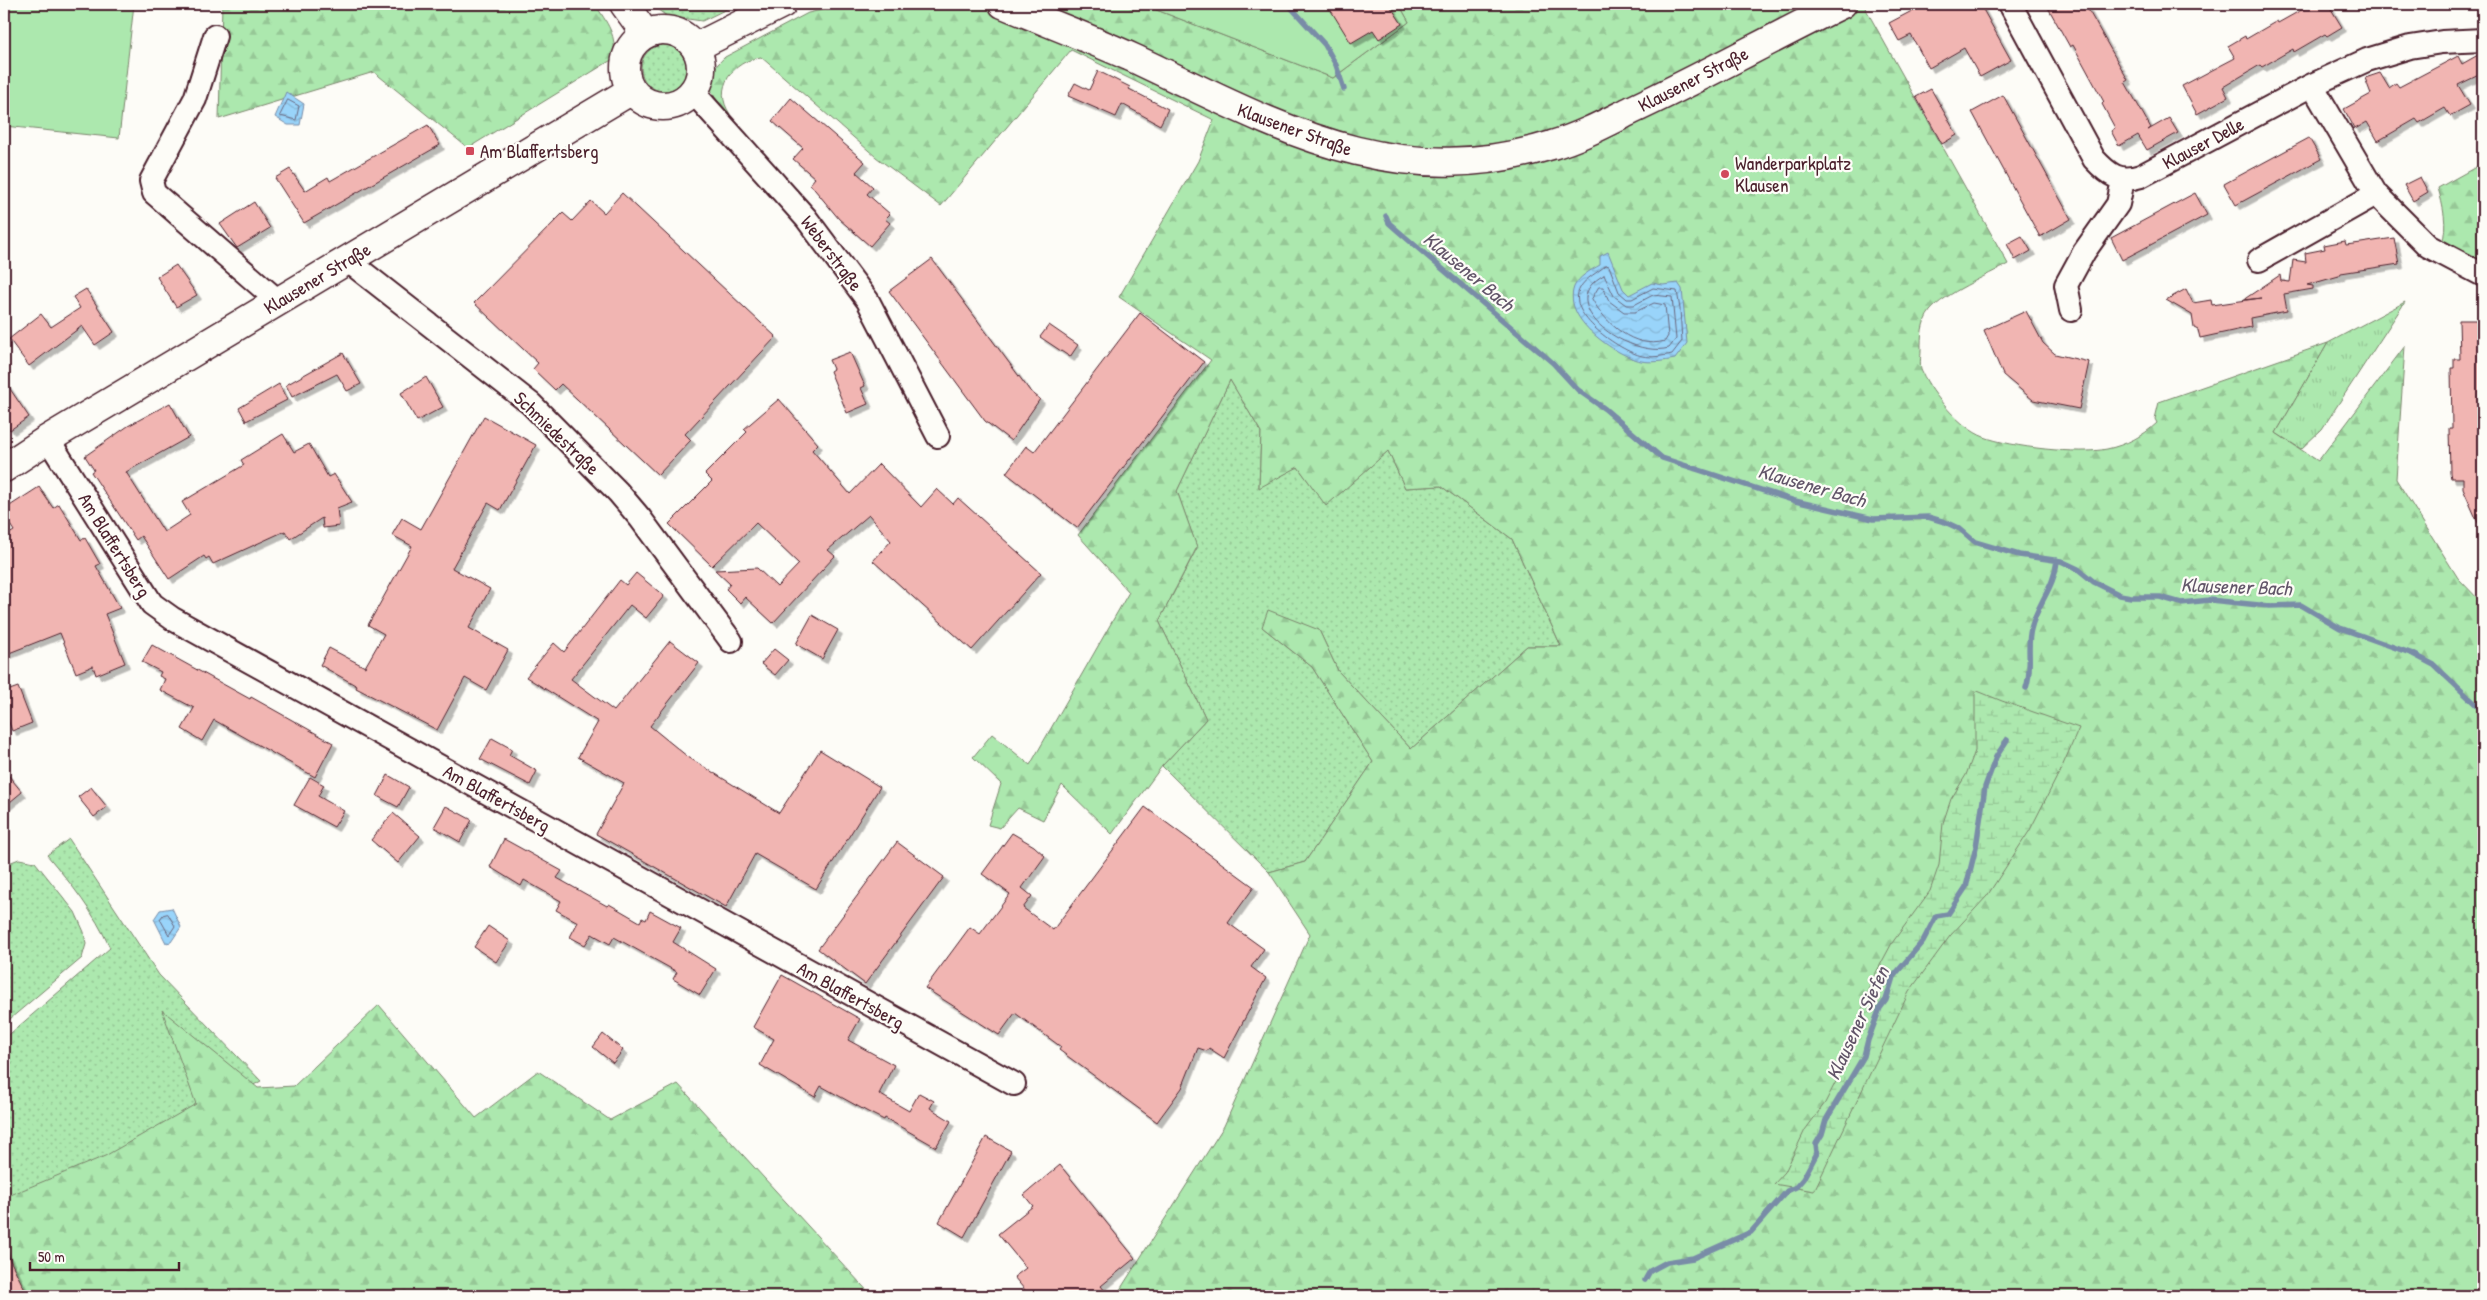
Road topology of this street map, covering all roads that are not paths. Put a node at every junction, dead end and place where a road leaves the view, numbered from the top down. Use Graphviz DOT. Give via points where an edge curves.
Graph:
graph roads {
  1 [pos="624,4"];
  2 [pos="782,4"];
  3 [pos="1003,4"];
  4 [pos="1842,4"];
  5 [pos="2010,4"];
  6 [pos="645,33"];
  7 [pos="215,36"];
  8 [pos="2483,40"];
  9 [pos="696,47"];
  10 [pos="2312,86"];
  11 [pos="632,90"];
  12 [pos="693,92"];
  13 [pos="2123,180"];
  14 [pos="2376,194"];
  15 [pos="347,260"];
  16 [pos="2259,260"];
  17 [pos="2483,275"];
  18 [pos="278,301"];
  19 [pos="2071,310"];
  20 [pos="938,436"];
  21 [pos="48,439"];
  22 [pos="4,468"];
  23 [pos="731,640"];
  24 [pos="1014,1084"];
  1 -- 6 [label="main road"];
  2 -- 9 [label="main road"];
  3 -- 4 [label="main road, Klausener Straße" via="1303,136 1353,151 1434,162 1513,154 1553,145 1670,92"];
  5 -- 13 [label="street" via="2094,159 2115,178"];
  6 -- 9 [label="main road" via="667,29 688,38"];
  6 -- 11 [label="main road" via="635,41 624,65"];
  7 -- 18 [label="street" via="196,99 151,181 154,193"];
  8 -- 10 [label="street, Klauser Delle" via="2410,47 2368,60"];
  9 -- 12 [label="main road" via="702,70"];
  10 -- 13 [label="street, Klauser Delle" via="2142,176"];
  10 -- 14 [label="street"];
  11 -- 12 [label="main road" via="647,103 666,106 685,99"];
  11 -- 15 [label="main road, Klausener Straße"];
  12 -- 20 [label="street, Weberstraße" via="806,218 868,301"];
  13 -- 19 [label="street" via="2118,204 2084,252 2066,285"];
  14 -- 16 [label="street"];
  14 -- 17 [label="street" via="2428,246"];
  15 -- 18 [label="main road, Klausener Straße"];
  15 -- 23 [label="street, Schmiedestraße" via="531,404 618,492"];
  18 -- 21 [label="main road, Klausener Straße"];
  21 -- 22 [label="main road, Klausener Straße"];
  21 -- 24 [label="street, Am Blaffertsberg" via="152,604"];
}
